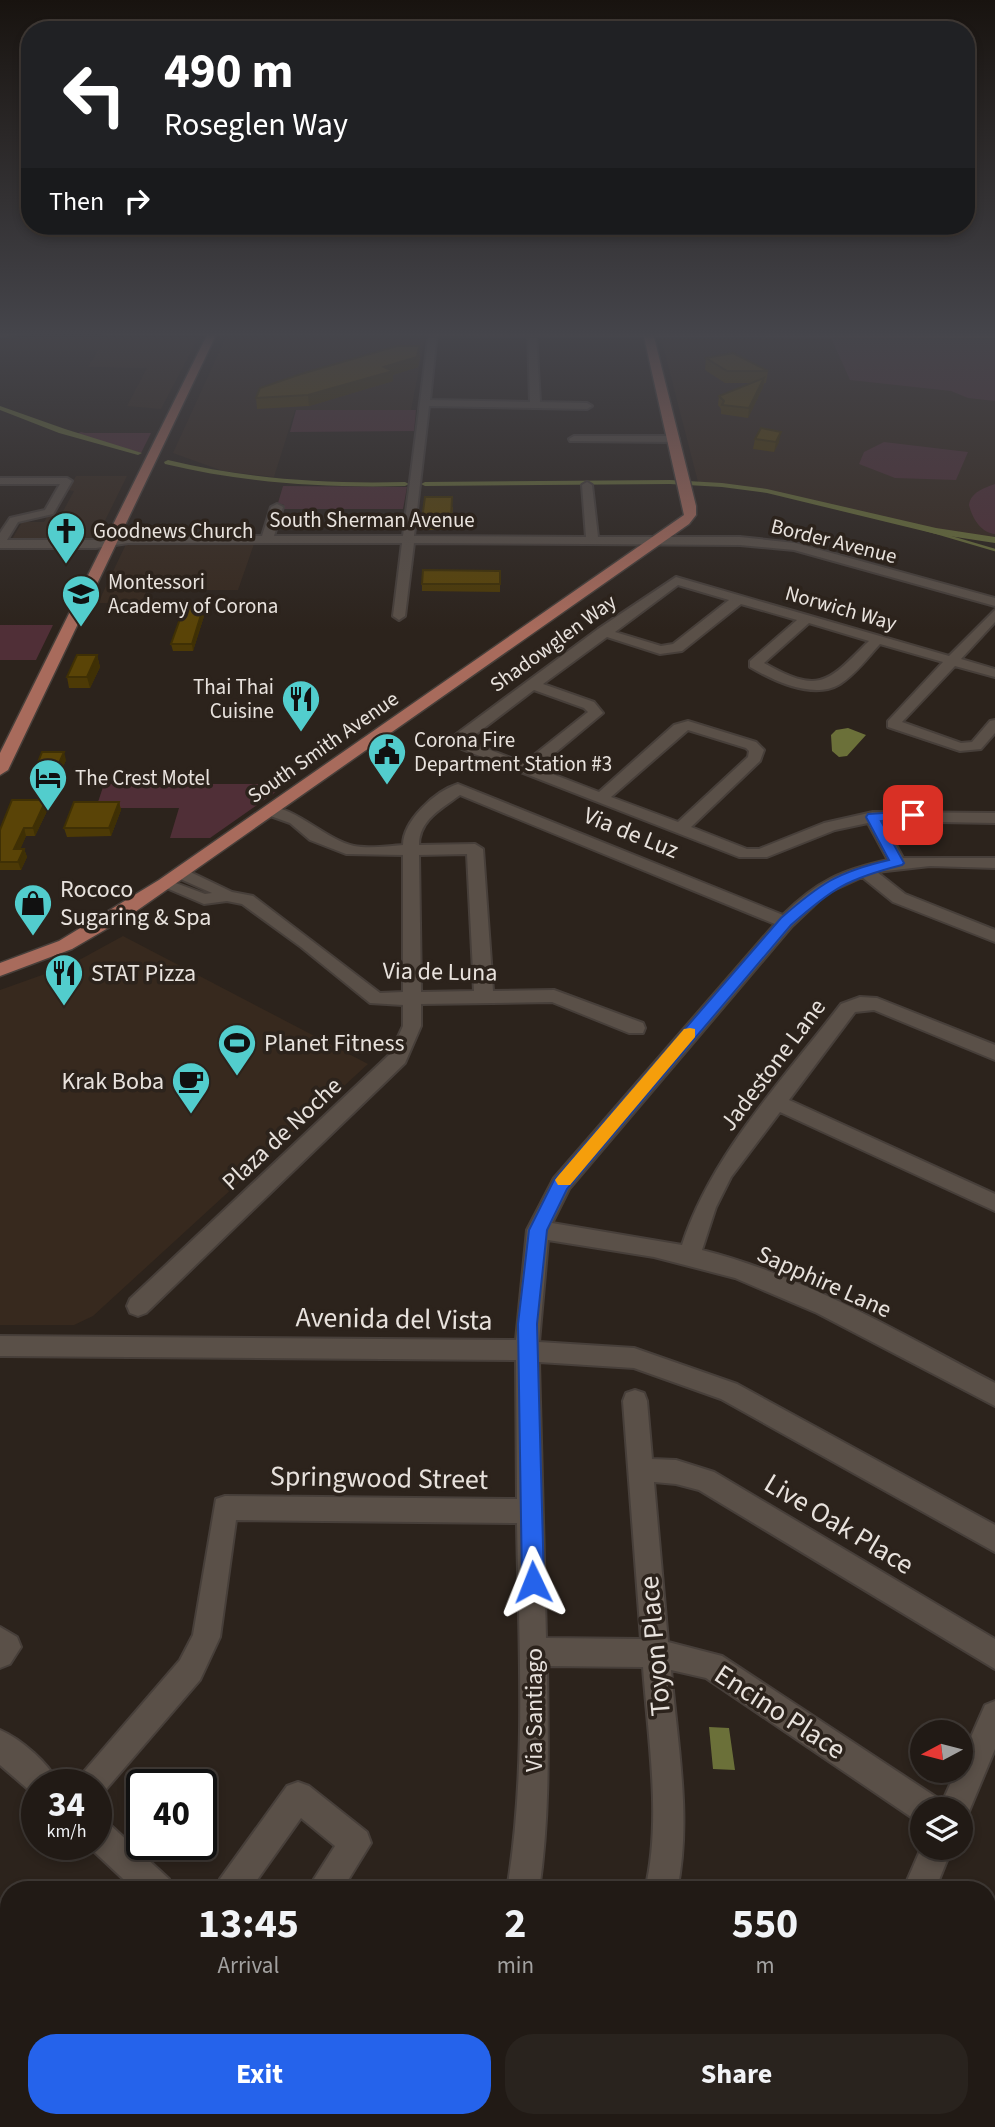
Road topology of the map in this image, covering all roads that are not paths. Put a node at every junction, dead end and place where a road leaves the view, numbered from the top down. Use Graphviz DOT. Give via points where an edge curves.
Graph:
graph roads {
  1 [pos="163,431"];
  2 [pos="420,431"];
  3 [pos="672,431"];
  4 [pos="574,439"];
  5 [pos="674,439"];
  6 [pos="0,481"];
  7 [pos="587,485"];
  8 [pos="277,507"];
  9 [pos="267,539"];
  10 [pos="660,539"];
  11 [pos="407,540"];
  12 [pos="592,540"];
  13 [pos="112,542"];
  14 [pos="0,543"];
  15 [pos="676,581"];
  16 [pos="740,598"];
  17 [pos="995,602"];
  18 [pos="995,614"];
  19 [pos="399,616"];
  20 [pos="807,618"];
  21 [pos="603,632"];
  22 [pos="878,639"];
  23 [pos="951,660"];
  24 [pos="995,673"];
  25 [pos="532,685"];
  26 [pos="995,724"];
  27 [pos="0,769"];
  28 [pos="525,770"];
  29 [pos="458,789"];
  30 [pos="601,798"];
  31 [pos="265,815"];
  32 [pos="873,817"];
  33 [pos="995,818"];
  34 [pos="681,828"];
  35 [pos="411,850"];
  36 [pos="897,863"];
  37 [pos="995,863"];
  38 [pos="864,870"];
  39 [pos="182,873"];
  40 [pos="165,884"];
  41 [pos="228,896"];
  42 [pos="786,922"];
  43 [pos="995,936"];
  44 [pos="0,970"];
  45 [pos="484,998"];
  46 [pos="414,1001"];
  47 [pos="636,1028"];
  48 [pos="995,1054"];
  49 [pos="778,1103"];
  50 [pos="995,1203"];
  51 [pos="538,1230"];
  52 [pos="690,1256"];
  53 [pos="138,1306"];
  54 [pos="0,1346"];
  55 [pos="528,1351"];
  56 [pos="995,1395"];
  57 [pos="635,1401"];
  58 [pos="642,1470"];
  59 [pos="531,1511"];
  60 [pos="995,1539"];
  61 [pos="0,1641"];
  62 [pos="656,1652"];
  63 [pos="535,1653"];
  64 [pos="0,1654"];
  65 [pos="995,1655"];
  66 [pos="995,1715"];
  67 [pos="0,1745"];
  68 [pos="26,1769"];
  69 [pos="105,1769"];
  70 [pos="960,1797"];
  71 [pos="910,1798"];
  72 [pos="112,1848"];
  73 [pos="932,1860"];
  74 [pos="148,1881"];
  75 [pos="237,1881"];
  76 [pos="329,1881"];
  77 [pos="524,1881"];
  78 [pos="663,1881"];
  79 [pos="923,1881"];
  1 -- 13 [label="main road"];
  2 -- 11 [label="street"];
  3 -- 5 [label="main road"];
  4 -- 5 [label="street"];
  5 -- 10 [label="main road, South Smith Avenue" via="690,515"];
  6 -- 14 [label="street" via="66,481 49,512 14,520"];
  7 -- 12 [label="street"];
  8 -- 9 [label="street"];
  9 -- 11 [label="street, South Sherman Avenue"];
  9 -- 13 [label="street, South Sherman Avenue"];
  10 -- 12 [label="street, South Sherman Avenue"];
  10 -- 17 [label="street, Border Avenue" via="795,547"];
  10 -- 31 [label="main road, South Smith Avenue"];
  11 -- 12 [label="street, South Sherman Avenue"];
  11 -- 19 [label="street"];
  13 -- 14 [label="street, South Sherman Avenue"];
  13 -- 27 [label="main road"];
  15 -- 16 [label="street, Norwich Way"];
  15 -- 21 [label="street, Shadowglen Way"];
  16 -- 20 [label="street, Norwich Way"];
  16 -- 21 [label="street" via="677,648 660,650"];
  18 -- 23 [label="street"];
  20 -- 22 [label="street, Norwich Way"];
  20 -- 22 [label="street" via="755,664 814,686 832,683"];
  21 -- 25 [label="street, Shadowglen Way"];
  22 -- 23 [label="street, Norwich Way"];
  23 -- 24 [label="street, Norwich Way"];
  23 -- 26 [label="street" via="893,724 960,747 976,746"];
  25 -- 28 [label="street" via="589,705 596,713"];
  25 -- 28 [label="street, Shadowglen Way" via="459,743"];
  28 -- 30 [label="street"];
  29 -- 35 [label="street, Plaza de Noche" via="420,818 411,833"];
  29 -- 42 [label="street, Via de Luz"];
  30 -- 34 [label="street"];
  30 -- 34 [label="street" via="688,725 757,750 755,758"];
  31 -- 35 [label="street" via="285,830 303,830 352,851"];
  31 -- 39 [label="main road, South Smith Avenue"];
  32 -- 33 [label="street"];
  32 -- 34 [label="street" via="807,833 753,855"];
  32 -- 36 [label="street"];
  35 -- 45 [label="street" via="475,849"];
  35 -- 46 [label="street, Plaza de Noche"];
  36 -- 37 [label="street, Via Santiago"];
  36 -- 38 [label="street, Via Santiago"];
  38 -- 42 [label="street, Via Santiago" via="825,887"];
  38 -- 43 [label="street" via="899,898"];
  39 -- 40 [label="main road, South Smith Avenue"];
  39 -- 41 [label="street, Via de Luna"];
  40 -- 41 [label="street, Via de Luna" via="204,899"];
  40 -- 44 [label="main road, South Smith Avenue" via="86,936"];
  41 -- 46 [label="street, Via de Luna" via="247,900 376,999"];
  42 -- 51 [label="street, Via Santiago" via="561,1184"];
  45 -- 46 [label="street, Via de Luna"];
  45 -- 47 [label="street, Via de Luna" via="554,996"];
  46 -- 53 [label="street, Plaza de Noche" via="412,1026 398,1058"];
  48 -- 49 [label="street, Jadestone Lane" via="877,1004 860,1003 848,1008"];
  49 -- 50 [label="street"];
  49 -- 52 [label="street, Jadestone Lane" via="724,1172 705,1207"];
  51 -- 52 [label="street, Sapphire Lane"];
  51 -- 55 [label="street, Via Santiago"];
  52 -- 56 [label="street, Sapphire Lane" via="764,1279 839,1313"];
  54 -- 55 [label="street, Avenida del Vista"];
  55 -- 59 [label="street, Via Santiago"];
  55 -- 60 [label="street, Avenida del Vista" via="634,1358 730,1391"];
  57 -- 58 [label="street, Toyon Place"];
  58 -- 62 [label="street, Toyon Place"];
  58 -- 65 [label="street, Live Oak Place" via="705,1480"];
  59 -- 63 [label="street, Via Santiago"];
  59 -- 69 [label="street, Springwood Street" via="225,1508 206,1637 190,1670"];
  61 -- 64 [label="street" via="7,1647"];
  62 -- 63 [label="street, Encino Place"];
  62 -- 71 [label="street, Encino Place" via="712,1666"];
  62 -- 78 [label="street, Toyon Place" via="666,1782"];
  63 -- 77 [label="street, Via Santiago" via="533,1795"];
  66 -- 70 [label="street"];
  67 -- 68 [label="street"];
  72 -- 74 [label="street"];
  73 -- 79 [label="street"];
  75 -- 76 [label="street" via="298,1797 356,1843"];
}
